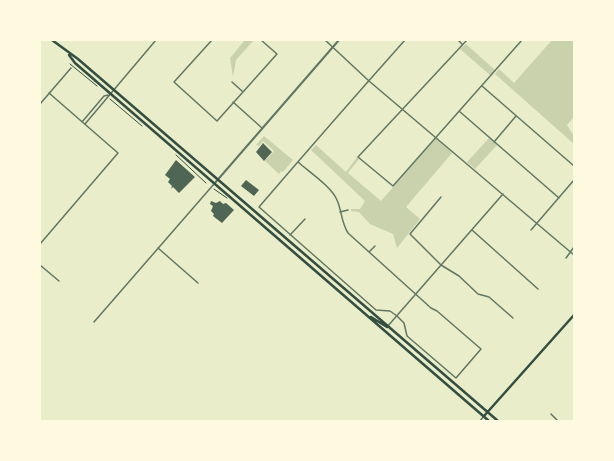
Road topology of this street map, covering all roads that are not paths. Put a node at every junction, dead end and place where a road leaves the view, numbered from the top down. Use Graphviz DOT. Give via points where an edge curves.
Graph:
graph roads {
  1 [pos="52,40"];
  2 [pos="156,40"];
  3 [pos="212,40"];
  4 [pos="261,40"];
  5 [pos="325,40"];
  6 [pos="339,40"];
  7 [pos="405,40"];
  8 [pos="458,40"];
  9 [pos="466,40"];
  10 [pos="522,40"];
  11 [pos="463,44"];
  12 [pos="333,48"];
  13 [pos="67,53"];
  14 [pos="71,68"];
  15 [pos="369,80"];
  16 [pos="232,82"];
  17 [pos="482,86"];
  18 [pos="112,89"];
  19 [pos="242,91"];
  20 [pos="49,94"];
  21 [pos="108,94"];
  22 [pos="233,102"];
  23 [pos="40,104"];
  24 [pos="402,109"];
  25 [pos="459,111"];
  26 [pos="516,116"];
  27 [pos="82,122"];
  28 [pos="84,124"];
  29 [pos="262,128"];
  30 [pos="436,137"];
  31 [pos="494,142"];
  32 [pos="298,162"];
  33 [pos="574,166"];
  34 [pos="217,180"];
  35 [pos="574,180"];
  36 [pos="214,184"];
  37 [pos="503,194"];
  38 [pos="441,197"];
  39 [pos="559,198"];
  40 [pos="348,210"];
  41 [pos="340,212"];
  42 [pos="305,219"];
  43 [pos="537,224"];
  44 [pos="472,230"];
  45 [pos="531,230"];
  46 [pos="290,235"];
  47 [pos="40,244"];
  48 [pos="375,246"];
  49 [pos="574,247"];
  50 [pos="158,248"];
  51 [pos="369,252"];
  52 [pos="570,252"];
  53 [pos="574,255"];
  54 [pos="566,258"];
  55 [pos="40,265"];
  56 [pos="441,265"];
  57 [pos="59,281"];
  58 [pos="198,283"];
  59 [pos="538,289"];
  60 [pos="416,294"];
  61 [pos="367,315"];
  62 [pos="574,315"];
  63 [pos="396,316"];
  64 [pos="513,318"];
  65 [pos="94,322"];
  66 [pos="387,327"];
  67 [pos="488,412"];
  68 [pos="551,414"];
  69 [pos="484,416"];
  70 [pos="480,421"];
  71 [pos="489,421"];
  72 [pos="498,421"];
  73 [pos="558,421"];
  1 -- 13 [label="main road"];
  2 -- 18 [label="street"];
  3 -- 22 [label="street" via="174,82 217,121"];
  4 -- 19 [label="street" via="277,54"];
  5 -- 12 [label="street"];
  6 -- 12 [label="street"];
  7 -- 15 [label="street"];
  8 -- 11 [label="street"];
  9 -- 11 [label="street"];
  10 -- 17 [label="street"];
  11 -- 24 [label="street"];
  12 -- 15 [label="street"];
  12 -- 29 [label="street"];
  13 -- 18 [label="main road"];
  13 -- 21 [label="main road"];
  14 -- 20 [label="street"];
  15 -- 24 [label="street"];
  15 -- 32 [label="street"];
  16 -- 19 [label="street"];
  17 -- 25 [label="street"];
  17 -- 26 [label="street"];
  18 -- 21 [label="street"];
  18 -- 34 [label="main road"];
  19 -- 22 [label="street"];
  20 -- 23 [label="street"];
  20 -- 27 [label="street"];
  21 -- 27 [label="street"];
  21 -- 28 [label="street"];
  21 -- 36 [label="main road"];
  22 -- 29 [label="street"];
  24 -- 30 [label="street"];
  24 -- 30 [label="street" via="358,156 393,186"];
  25 -- 30 [label="street"];
  25 -- 31 [label="street"];
  26 -- 31 [label="street"];
  26 -- 33 [label="street"];
  27 -- 28 [label="street"];
  28 -- 47 [label="street" via="118,154"];
  29 -- 34 [label="street"];
  30 -- 37 [label="street"];
  31 -- 39 [label="street"];
  32 -- 41 [label="street" via="333,193"];
  32 -- 46 [label="street" via="259,207"];
  34 -- 36 [label="street"];
  34 -- 66 [label="main road"];
  35 -- 39 [label="street"];
  36 -- 50 [label="street"];
  36 -- 61 [label="main road"];
  37 -- 43 [label="street"];
  37 -- 44 [label="street"];
  38 -- 56 [label="street" via="410,234"];
  39 -- 43 [label="street"];
  40 -- 41 [label="street"];
  41 -- 51 [label="street" via="342,225"];
  42 -- 46 [label="street"];
  43 -- 45 [label="street"];
  43 -- 52 [label="street"];
  44 -- 56 [label="street"];
  44 -- 59 [label="street"];
  46 -- 63 [label="street" via="376,310 390,311"];
  48 -- 51 [label="street"];
  49 -- 52 [label="street"];
  50 -- 58 [label="street"];
  50 -- 65 [label="street"];
  51 -- 60 [label="street"];
  52 -- 53 [label="street"];
  52 -- 54 [label="street"];
  55 -- 57 [label="street"];
  56 -- 60 [label="street"];
  56 -- 64 [label="street" via="459,276 478,294 489,297"];
  60 -- 63 [label="street"];
  60 -- 63 [label="street" via="481,350 456,378 407,336 404,322"];
  61 -- 66 [label="main road"];
  61 -- 69 [label="main road"];
  62 -- 67 [label="main road"];
  63 -- 66 [label="street"];
  66 -- 67 [label="main road"];
  67 -- 69 [label="main road"];
  67 -- 72 [label="main road"];
  68 -- 73 [label="street"];
  69 -- 70 [label="street"];
  69 -- 71 [label="main road"];
}
